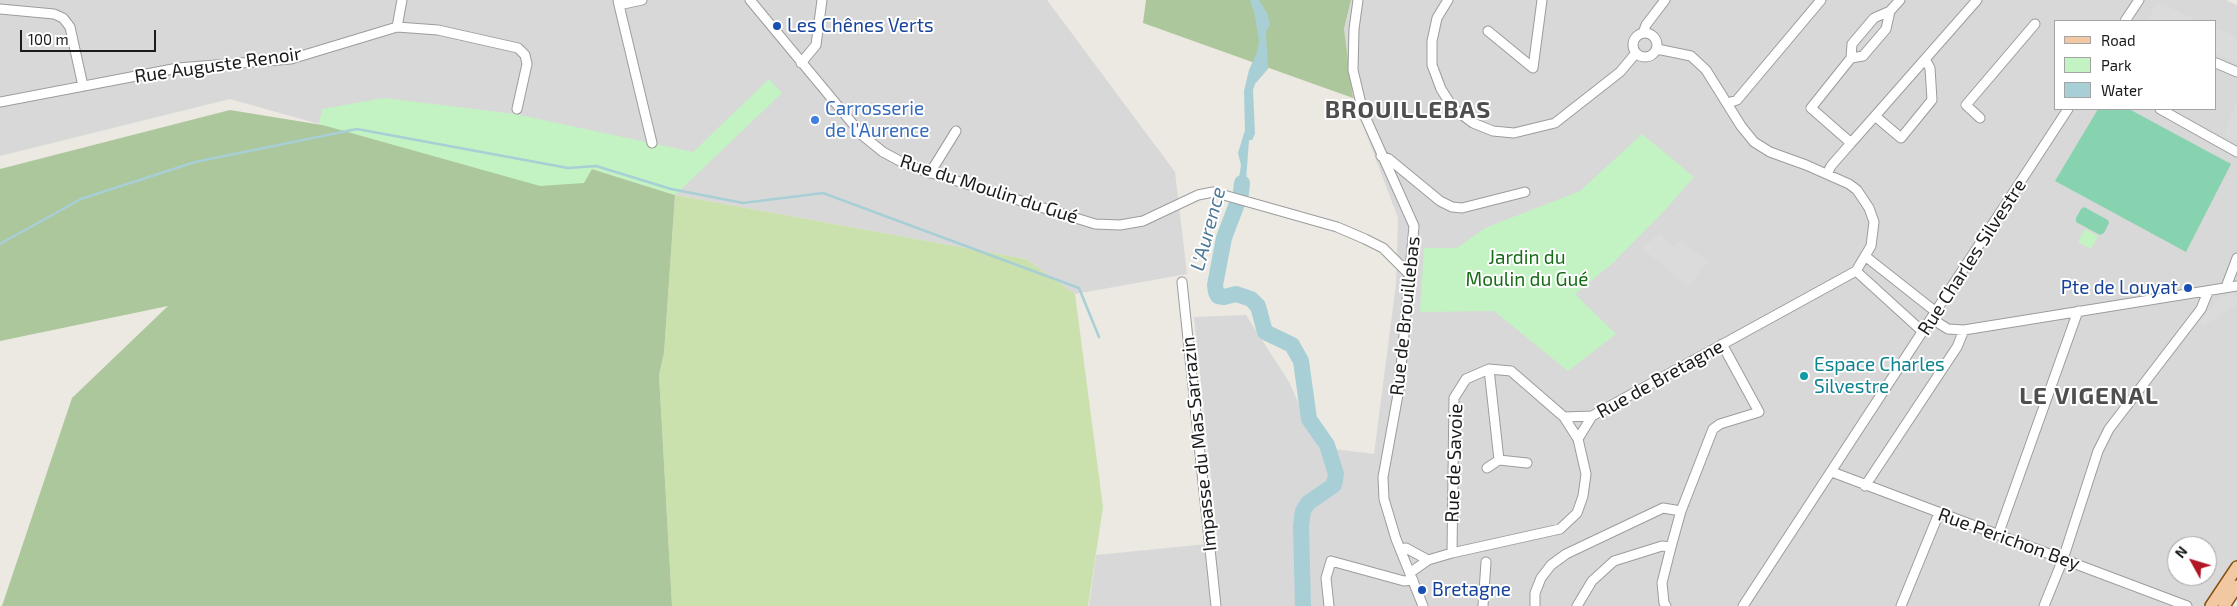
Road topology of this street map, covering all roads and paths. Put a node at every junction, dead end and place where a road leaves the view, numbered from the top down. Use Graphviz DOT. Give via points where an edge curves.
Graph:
graph roads {
  1 [pos="402,0"];
  2 [pos="642,0"];
  3 [pos="750,0"];
  4 [pos="822,0"];
  5 [pos="1358,0"];
  6 [pos="1448,0"];
  7 [pos="1542,0"];
  8 [pos="1665,0"];
  9 [pos="1821,0"];
  10 [pos="1900,0"];
  11 [pos="1977,0"];
  12 [pos="2139,0"];
  13 [pos="618,3"];
  14 [pos="0,9"];
  15 [pos="1890,11"];
  16 [pos="2126,20"];
  17 [pos="2034,24"];
  18 [pos="397,27"];
  19 [pos="1488,31"];
  20 [pos="1643,33"];
  21 [pos="1657,49"];
  22 [pos="1636,53"];
  23 [pos="1851,58"];
  24 [pos="1926,61"];
  25 [pos="801,63"];
  26 [pos="2217,63"];
  27 [pos="2237,72"];
  28 [pos="83,86"];
  29 [pos="0,102"];
  30 [pos="1728,103"];
  31 [pos="517,109"];
  32 [pos="2067,110"];
  33 [pos="2162,110"];
  34 [pos="1875,116"];
  35 [pos="1980,118"];
  36 [pos="956,131"];
  37 [pos="652,143"];
  38 [pos="1851,143"];
  39 [pos="2237,152"];
  40 [pos="1381,156"];
  41 [pos="930,172"];
  42 [pos="1827,174"];
  43 [pos="1526,192"];
  44 [pos="1865,256"];
  45 [pos="2237,258"];
  46 [pos="1856,271"];
  47 [pos="1408,273"];
  48 [pos="1182,282"];
  49 [pos="2237,286"];
  50 [pos="2226,287"];
  51 [pos="2208,292"];
  52 [pos="2078,311"];
  53 [pos="1934,316"];
  54 [pos="1964,330"];
  55 [pos="1923,332"];
  56 [pos="1722,344"];
  57 [pos="1489,369"];
  58 [pos="1592,416"];
  59 [pos="1564,417"];
  60 [pos="1578,439"];
  61 [pos="1499,460"];
  62 [pos="1527,463"];
  63 [pos="1487,468"];
  64 [pos="1832,472"];
  65 [pos="1865,486"];
  66 [pos="1681,511"];
  67 [pos="1938,513"];
  68 [pos="1998,535"];
  69 [pos="1671,547"];
  70 [pos="1401,549"];
  71 [pos="1452,553"];
  72 [pos="2063,558"];
  73 [pos="1428,560"];
  74 [pos="1486,562"];
  75 [pos="2237,568"];
  76 [pos="1412,576"];
  77 [pos="2237,586"];
  78 [pos="1663,605"];
  79 [pos="1216,606"];
  80 [pos="1329,606"];
  81 [pos="1423,606"];
  82 [pos="1483,606"];
  83 [pos="1535,606"];
  84 [pos="1577,606"];
  85 [pos="1742,606"];
  86 [pos="1901,606"];
  87 [pos="2044,606"];
  88 [pos="2187,606"];
  89 [pos="2211,606"];
  90 [pos="2224,606"];
  1 -- 18 [label="street"];
  2 -- 13 [label="street"];
  3 -- 25 [label="street, Rue du Moulin du Gué"];
  4 -- 25 [label="street" via="816,44"];
  5 -- 40 [label="street, Rue de Brouillebas" via="1353,70 1363,112"];
  6 -- 22 [label="street" via="1437,18 1432,40 1432,65 1453,108 1473,123 1492,131 1514,133 1555,122 1620,72"];
  7 -- 19 [label="street" via="1533,68"];
  8 -- 20 [label="street"];
  9 -- 30 [label="street" via="1737,100"];
  10 -- 15 [label="street"];
  11 -- 24 [label="street"];
  12 -- 16 [label="street"];
  13 -- 37 [label="street"];
  14 -- 28 [label="street" via="54,14 63,18 70,27"];
  15 -- 23 [label="street" via="1874,18 1852,44"];
  15 -- 23 [label="street" via="1886,29 1863,56"];
  17 -- 35 [label="street" via="1966,105"];
  18 -- 28 [label="street, Rue Auguste Renoir" via="291,59 178,68"];
  18 -- 31 [label="street, Rue Auguste Renoir" via="438,30 518,48 525,55 527,64"];
  20 -- 21 [label="street" via="1654,36"];
  20 -- 22 [label="street" via="1635,39"];
  21 -- 22 [label="street" via="1643,57"];
  21 -- 30 [label="street" via="1691,56 1706,70"];
  23 -- 38 [label="street" via="1810,108"];
  24 -- 34 [label="street"];
  24 -- 34 [label="street" via="1930,68 1932,100 1901,138"];
  25 -- 41 [label="street, Rue du Moulin du Gué" via="862,135 882,152 909,166"];
  26 -- 27 [label="street"];
  28 -- 29 [label="street, Rue Auguste Renoir"];
  30 -- 42 [label="street" via="1754,142 1770,152"];
  32 -- 53 [label="street, Rue Charles Silvestre"];
  33 -- 39 [label="street"];
  34 -- 38 [label="street"];
  36 -- 41 [label="street"];
  38 -- 42 [label="street"];
  40 -- 43 [label="street" via="1452,207 1462,208"];
  40 -- 47 [label="street, Rue de Brouillebas" via="1414,226"];
  41 -- 47 [label="street, Rue du Moulin du Gué" via="1095,224 1120,225 1143,221 1198,195 1213,192 1365,238 1383,248"];
  42 -- 44 [label="street" via="1857,190 1869,208 1874,222 1871,246"];
  44 -- 46 [label="street"];
  44 -- 53 [label="street"];
  45 -- 50 [label="street"];
  46 -- 55 [label="street"];
  46 -- 56 [label="street, Rue de Bretagne"];
  47 -- 70 [label="street, Rue de Brouillebas" via="1399,389 1382,477 1384,499"];
  48 -- 79 [label="street, Impasse du Mas Sarrazin"];
  49 -- 50 [label="street"];
  50 -- 51 [label="street"];
  51 -- 52 [label="street"];
  51 -- 72 [label="street" via="2201,309 2109,429 2098,451"];
  52 -- 54 [label="street"];
  52 -- 68 [label="street"];
  53 -- 54 [label="street" via="1948,329"];
  53 -- 55 [label="street, Rue Charles Silvestre"];
  54 -- 65 [label="street" via="1957,347"];
  55 -- 64 [label="street, Rue Charles Silvestre"];
  56 -- 58 [label="street, Rue de Bretagne"];
  56 -- 66 [label="street" via="1759,412 1720,424 1713,430"];
  57 -- 59 [label="street" via="1511,371"];
  57 -- 61 [label="street"];
  57 -- 71 [label="street, Rue de Savoie" via="1466,378 1454,398"];
  58 -- 59 [label="street"];
  58 -- 60 [label="street, Rue de Bretagne"];
  59 -- 60 [label="street"];
  60 -- 71 [label="street" via="1586,474 1583,496 1576,513 1560,529"];
  61 -- 62 [label="street"];
  61 -- 63 [label="street"];
  64 -- 65 [label="street, Rue Perichon Bey"];
  64 -- 85 [label="street, Rue Charles Silvestre"];
  65 -- 67 [label="street, Rue Perichon Bey"];
  66 -- 69 [label="street"];
  66 -- 83 [label="street" via="1663,508 1566,554 1550,565 1541,578 1535,593"];
  67 -- 68 [label="street, Rue Perichon Bey"];
  67 -- 86 [label="street"];
  68 -- 72 [label="street, Rue Perichon Bey"];
  69 -- 78 [label="street" via="1662,583"];
  69 -- 84 [label="street" via="1662,546 1614,561 1592,581"];
  70 -- 73 [label="street" via="1406,548"];
  70 -- 76 [label="street, Rue de Brouillebas"];
  71 -- 73 [label="street"];
  72 -- 87 [label="street"];
  72 -- 88 [label="street, Rue Perichon Bey"];
  73 -- 76 [label="street"];
  74 -- 82 [label="street"];
  75 -- 89 [label="main road"];
  76 -- 80 [label="street" via="1404,581 1331,561 1326,578"];
  76 -- 81 [label="street, Rue de Brouillebas"];
  77 -- 90 [label="main road"];
}
